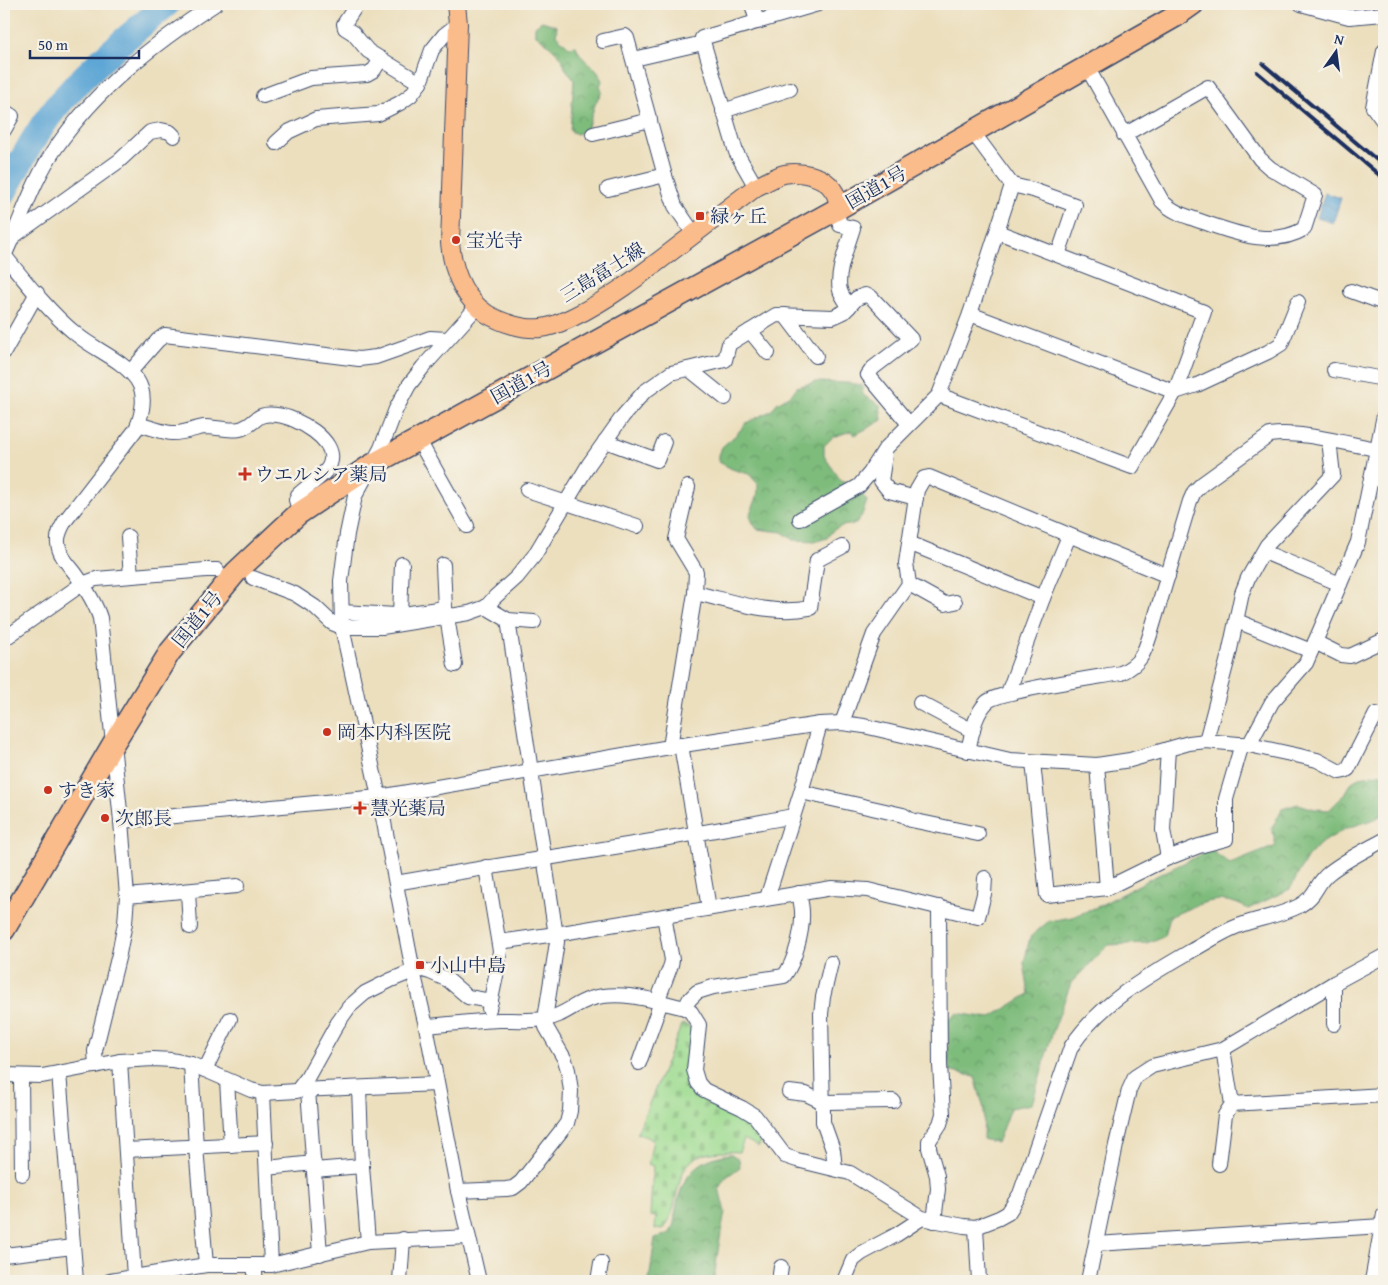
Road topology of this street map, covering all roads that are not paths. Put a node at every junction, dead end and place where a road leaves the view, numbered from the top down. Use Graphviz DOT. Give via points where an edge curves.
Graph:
graph roads {
  1 [pos="215,4"];
  2 [pos="357,4"];
  3 [pos="456,4"];
  4 [pos="752,4"];
  5 [pos="818,4"];
  6 [pos="1193,4"];
  7 [pos="1301,4"];
  8 [pos="1384,14"];
  9 [pos="757,22"];
  10 [pos="458,24"];
  11 [pos="604,40"];
  12 [pos="703,43"];
  13 [pos="1384,51"];
  14 [pos="381,59"];
  15 [pos="634,59"];
  16 [pos="1086,67"];
  17 [pos="420,83"];
  18 [pos="790,89"];
  19 [pos="263,96"];
  20 [pos="4,111"];
  21 [pos="724,111"];
  22 [pos="650,120"];
  23 [pos="1384,122"];
  24 [pos="4,130"];
  25 [pos="972,131"];
  26 [pos="594,134"];
  27 [pos="1124,134"];
  28 [pos="174,136"];
  29 [pos="276,143"];
  30 [pos="665,175"];
  31 [pos="1012,185"];
  32 [pos="756,188"];
  33 [pos="608,189"];
  34 [pos="839,208"];
  35 [pos="998,232"];
  36 [pos="694,234"];
  37 [pos="14,236"];
  38 [pos="4,255"];
  39 [pos="1058,255"];
  40 [pos="1351,292"];
  41 [pos="37,294"];
  42 [pos="1298,302"];
  43 [pos="1384,303"];
  44 [pos="477,307"];
  45 [pos="849,307"];
  46 [pos="970,314"];
  47 [pos="785,315"];
  48 [pos="750,330"];
  49 [pos="447,338"];
  50 [pos="4,352"];
  51 [pos="768,354"];
  52 [pos="816,356"];
  53 [pos="689,369"];
  54 [pos="1334,370"];
  55 [pos="130,372"];
  56 [pos="1384,380"];
  57 [pos="1175,392"];
  58 [pos="939,395"];
  59 [pos="725,398"];
  60 [pos="1384,415"];
  61 [pos="138,424"];
  62 [pos="909,424"];
  63 [pos="418,439"];
  64 [pos="1329,440"];
  65 [pos="605,441"];
  66 [pos="664,442"];
  67 [pos="1380,442"];
  68 [pos="885,449"];
  69 [pos="370,466"];
  70 [pos="688,487"];
  71 [pos="527,490"];
  72 [pos="916,498"];
  73 [pos="567,502"];
  74 [pos="300,513"];
  75 [pos="800,519"];
  76 [pos="467,526"];
  77 [pos="637,526"];
  78 [pos="128,536"];
  79 [pos="1070,536"];
  80 [pos="909,543"];
  81 [pos="842,547"];
  82 [pos="1264,552"];
  83 [pos="402,564"];
  84 [pos="443,565"];
  85 [pos="218,570"];
  86 [pos="131,576"];
  87 [pos="1168,576"];
  88 [pos="253,578"];
  89 [pos="82,584"];
  90 [pos="909,584"];
  91 [pos="1340,584"];
  92 [pos="695,592"];
  93 [pos="1043,598"];
  94 [pos="955,602"];
  95 [pos="486,607"];
  96 [pos="342,612"];
  97 [pos="400,614"];
  98 [pos="447,617"];
  99 [pos="508,620"];
  100 [pos="1236,621"];
  101 [pos="534,622"];
  102 [pos="342,627"];
  103 [pos="4,639"];
  104 [pos="1384,640"];
  105 [pos="1313,646"];
  106 [pos="455,665"];
  107 [pos="1008,693"];
  108 [pos="920,703"];
  109 [pos="1384,718"];
  110 [pos="842,723"];
  111 [pos="820,724"];
  112 [pos="973,731"];
  113 [pos="1206,741"];
  114 [pos="113,744"];
  115 [pos="1246,744"];
  116 [pos="676,746"];
  117 [pos="1168,749"];
  118 [pos="968,752"];
  119 [pos="1033,762"];
  120 [pos="1097,765"];
  121 [pos="530,772"];
  122 [pos="801,792"];
  123 [pos="379,797"];
  124 [pos="793,816"];
  125 [pos="121,820"];
  126 [pos="696,834"];
  127 [pos="978,834"];
  128 [pos="1384,840"];
  129 [pos="543,857"];
  130 [pos="1168,858"];
  131 [pos="486,867"];
  132 [pos="985,878"];
  133 [pos="396,883"];
  134 [pos="236,886"];
  135 [pos="1107,888"];
  136 [pos="188,891"];
  137 [pos="799,893"];
  138 [pos="127,896"];
  139 [pos="767,898"];
  140 [pos="939,907"];
  141 [pos="709,908"];
  142 [pos="664,916"];
  143 [pos="190,927"];
  144 [pos="4,930"];
  145 [pos="556,934"];
  146 [pos="499,942"];
  147 [pos="1384,956"];
  148 [pos="831,963"];
  149 [pos="413,971"];
  150 [pos="1334,983"];
  151 [pos="491,1001"];
  152 [pos="659,1002"];
  153 [pos="685,1008"];
  154 [pos="230,1019"];
  155 [pos="545,1019"];
  156 [pos="486,1021"];
  157 [pos="1334,1024"];
  158 [pos="426,1026"];
  159 [pos="1223,1049"];
  160 [pos="120,1061"];
  161 [pos="640,1063"];
  162 [pos="191,1064"];
  163 [pos="96,1066"];
  164 [pos="205,1070"];
  165 [pos="59,1073"];
  166 [pos="4,1075"];
  167 [pos="21,1076"];
  168 [pos="228,1081"];
  169 [pos="437,1084"];
  170 [pos="359,1088"];
  171 [pos="303,1090"];
  172 [pos="789,1092"];
  173 [pos="263,1093"];
  174 [pos="1384,1095"];
  175 [pos="893,1101"];
  176 [pos="823,1102"];
  177 [pos="1232,1104"];
  178 [pos="266,1143"];
  179 [pos="231,1145"];
  180 [pos="196,1147"];
  181 [pos="126,1150"];
  182 [pos="1219,1164"];
  183 [pos="362,1166"];
  184 [pos="314,1167"];
  185 [pos="267,1168"];
  186 [pos="835,1168"];
  187 [pos="22,1174"];
  188 [pos="458,1191"];
  189 [pos="928,1219"];
  190 [pos="1383,1220"];
  191 [pos="976,1227"];
  192 [pos="468,1237"];
  193 [pos="404,1239"];
  194 [pos="368,1242"];
  195 [pos="1096,1244"];
  196 [pos="73,1247"];
  197 [pos="320,1254"];
  198 [pos="4,1255"];
  199 [pos="601,1263"];
  200 [pos="206,1265"];
  201 [pos="254,1265"];
  202 [pos="271,1265"];
  203 [pos="781,1267"];
  204 [pos="134,1277"];
  205 [pos="156,1277"];
  206 [pos="76,1281"];
  207 [pos="110,1281"];
  208 [pos="256,1281"];
  209 [pos="400,1281"];
  210 [pos="479,1281"];
  211 [pos="598,1281"];
  212 [pos="779,1281"];
  213 [pos="844,1281"];
  214 [pos="979,1281"];
  215 [pos="1088,1281"];
  216 [pos="1372,1281"];
  1 -- 37 [label="street" via="138,58 99,94 54,150 30,192"];
  2 -- 14 [label="street" via="344,24 345,28"];
  3 -- 10 [label="main road, 三島富士線"];
  4 -- 9 [label="street"];
  5 -- 9 [label="street"];
  6 -- 16 [label="highway, 国道1号"];
  7 -- 8 [label="street" via="1349,17"];
  9 -- 12 [label="street" via="702,38"];
  10 -- 17 [label="street" via="432,50"];
  10 -- 44 [label="main road, 三島富士線" via="451,258 464,291"];
  11 -- 15 [label="street" via="625,36"];
  12 -- 15 [label="street"];
  12 -- 21 [label="street"];
  13 -- 23 [label="street" via="1373,107"];
  14 -- 17 [label="street"];
  14 -- 19 [label="street" via="367,74 311,78"];
  15 -- 22 [label="street"];
  16 -- 25 [label="highway, 国道1号"];
  16 -- 27 [label="street"];
  17 -- 29 [label="street" via="411,95 378,114 316,118 288,132"];
  18 -- 21 [label="street"];
  20 -- 24 [label="street" via="12,116"];
  21 -- 32 [label="street" via="736,152"];
  22 -- 26 [label="street"];
  22 -- 30 [label="street"];
  25 -- 31 [label="street"];
  25 -- 34 [label="highway, 国道1号"];
  27 -- 27 [label="street" via="1162,201 1178,213 1253,238 1288,237 1304,229 1315,195 1260,159 1208,87"];
  28 -- 37 [label="street" via="161,130 150,132 119,161"];
  30 -- 33 [label="street"];
  30 -- 36 [label="street" via="675,206"];
  31 -- 35 [label="street"];
  31 -- 39 [label="street" via="1075,205"];
  32 -- 34 [label="main road, 三島富士線" via="785,174 808,174 828,184 834,191"];
  32 -- 36 [label="main road, 三島富士線"];
  34 -- 45 [label="street" via="840,225 853,228 839,284"];
  34 -- 63 [label="highway, 国道1号"];
  35 -- 39 [label="street"];
  35 -- 46 [label="street"];
  36 -- 44 [label="main road, 三島富士線" via="636,279 590,309 559,324 541,328 520,327 495,319"];
  37 -- 38 [label="street"];
  38 -- 41 [label="street"];
  39 -- 57 [label="street" via="1204,312"];
  40 -- 43 [label="street"];
  41 -- 50 [label="street"];
  41 -- 55 [label="street" via="75,333"];
  42 -- 57 [label="street" via="1281,344 1197,385"];
  44 -- 49 [label="street"];
  45 -- 47 [label="street" via="833,317"];
  45 -- 62 [label="street" via="857,298 870,297 911,339 868,375"];
  46 -- 57 [label="street"];
  46 -- 58 [label="street"];
  47 -- 48 [label="street" via="776,315"];
  47 -- 52 [label="street"];
  48 -- 51 [label="street"];
  48 -- 53 [label="street" via="728,344 724,360"];
  49 -- 55 [label="street" via="430,338 376,357 359,359 165,335"];
  49 -- 69 [label="street" via="409,385"];
  53 -- 59 [label="street"];
  53 -- 65 [label="street" via="671,373 644,392"];
  54 -- 56 [label="street"];
  55 -- 61 [label="street" via="138,381 143,395"];
  57 -- 58 [label="street" via="1132,467"];
  58 -- 62 [label="street"];
  60 -- 67 [label="street"];
  61 -- 74 [label="street" via="172,433 203,427 240,429 266,415 287,417 302,424 328,446 331,464 298,496"];
  61 -- 89 [label="street" via="60,530 60,551"];
  62 -- 68 [label="street"];
  63 -- 69 [label="highway, 国道1号"];
  63 -- 76 [label="street"];
  64 -- 67 [label="street"];
  64 -- 82 [label="street" via="1333,476 1275,536"];
  64 -- 87 [label="street" via="1281,433 1270,435 1202,484 1190,501"];
  65 -- 66 [label="street" via="657,460"];
  65 -- 73 [label="street"];
  67 -- 91 [label="street" via="1358,542"];
  68 -- 72 [label="street" via="881,481 889,490"];
  68 -- 75 [label="street" via="859,486"];
  69 -- 74 [label="highway, 国道1号"];
  69 -- 96 [label="street" via="355,496 347,534 341,581"];
  70 -- 92 [label="street" via="676,539 696,572"];
  71 -- 73 [label="street"];
  72 -- 79 [label="street" via="921,481 929,477"];
  72 -- 80 [label="street"];
  73 -- 77 [label="street"];
  73 -- 95 [label="street" via="534,556"];
  74 -- 114 [label="highway, 国道1号" via="236,572 211,601 170,652"];
  78 -- 86 [label="street"];
  79 -- 87 [label="street"];
  79 -- 93 [label="street"];
  80 -- 90 [label="street" via="906,563"];
  80 -- 93 [label="street"];
  81 -- 92 [label="street" via="817,560 810,608 794,611 762,608"];
  82 -- 91 [label="street"];
  82 -- 100 [label="street" via="1248,578"];
  83 -- 97 [label="street"];
  84 -- 97 [label="street" via="444,608"];
  85 -- 86 [label="street"];
  86 -- 89 [label="street" via="96,579"];
  87 -- 107 [label="street" via="1144,652 1132,667 1121,672"];
  88 -- 102 [label="street" via="295,594"];
  89 -- 103 [label="street"];
  89 -- 114 [label="street" via="100,618"];
  90 -- 94 [label="street" via="945,604"];
  90 -- 110 [label="street" via="874,634"];
  91 -- 105 [label="street"];
  92 -- 116 [label="street"];
  93 -- 107 [label="street"];
  95 -- 98 [label="street"];
  95 -- 99 [label="street"];
  96 -- 97 [label="street"];
  96 -- 102 [label="street"];
  98 -- 102 [label="street" via="382,627"];
  98 -- 106 [label="street"];
  99 -- 101 [label="street"];
  99 -- 121 [label="street"];
  100 -- 105 [label="street"];
  100 -- 113 [label="street"];
  102 -- 123 [label="street"];
  104 -- 105 [label="street" via="1350,656"];
  105 -- 115 [label="street" via="1306,662 1272,702"];
  107 -- 112 [label="street" via="988,700 977,714"];
  108 -- 112 [label="street"];
  109 -- 115 [label="street" via="1376,714 1345,771 1316,760"];
  110 -- 111 [label="street"];
  110 -- 118 [label="street"];
  111 -- 116 [label="street"];
  111 -- 122 [label="street"];
  112 -- 118 [label="street"];
  113 -- 115 [label="street"];
  113 -- 117 [label="street"];
  114 -- 125 [label="street"];
  114 -- 144 [label="highway, 国道1号"];
  115 -- 130 [label="street" via="1226,799 1226,839"];
  116 -- 121 [label="street"];
  116 -- 126 [label="street"];
  117 -- 120 [label="street"];
  117 -- 130 [label="street" via="1163,830"];
  118 -- 119 [label="street"];
  119 -- 120 [label="street"];
  119 -- 135 [label="street" via="1047,896"];
  120 -- 135 [label="street"];
  121 -- 123 [label="street"];
  121 -- 129 [label="street"];
  122 -- 124 [label="street"];
  122 -- 127 [label="street"];
  123 -- 125 [label="street"];
  123 -- 133 [label="street"];
  124 -- 126 [label="street"];
  124 -- 139 [label="street"];
  125 -- 138 [label="street"];
  126 -- 129 [label="street"];
  126 -- 141 [label="street"];
  128 -- 191 [label="street" via="1330,872 1313,896 1301,905 1236,926 1129,989 1086,1026 1071,1047 1015,1204 999,1218"];
  129 -- 131 [label="street"];
  129 -- 145 [label="street"];
  130 -- 135 [label="street"];
  131 -- 133 [label="street"];
  131 -- 146 [label="street"];
  132 -- 140 [label="street" via="978,917"];
  133 -- 149 [label="street"];
  134 -- 136 [label="street"];
  136 -- 138 [label="street"];
  136 -- 143 [label="street"];
  137 -- 139 [label="street"];
  137 -- 140 [label="street" via="849,888"];
  137 -- 153 [label="street" via="801,923 794,957 784,976 696,992"];
  138 -- 163 [label="street" via="124,929 96,1051"];
  139 -- 141 [label="street"];
  140 -- 189 [label="street" via="943,1114 929,1142 938,1189"];
  141 -- 142 [label="street"];
  142 -- 145 [label="street"];
  142 -- 152 [label="street" via="672,965"];
  145 -- 146 [label="street"];
  145 -- 155 [label="street"];
  146 -- 151 [label="street"];
  147 -- 150 [label="street"];
  148 -- 176 [label="street" via="821,1014"];
  149 -- 151 [label="street" via="430,972 448,980 465,995"];
  149 -- 158 [label="street"];
  149 -- 171 [label="street" via="372,990 349,1007"];
  150 -- 157 [label="street"];
  150 -- 159 [label="street"];
  151 -- 156 [label="street"];
  152 -- 153 [label="street"];
  152 -- 155 [label="street" via="606,995"];
  152 -- 161 [label="street"];
  153 -- 186 [label="street" via="699,1025 694,1070 704,1090 755,1116 785,1156"];
  154 -- 164 [label="street"];
  155 -- 156 [label="street"];
  155 -- 188 [label="street" via="568,1070 571,1102 567,1123 513,1188"];
  156 -- 158 [label="street"];
  158 -- 169 [label="street"];
  159 -- 177 [label="street"];
  159 -- 195 [label="street" via="1152,1066 1135,1077 1116,1145"];
  160 -- 162 [label="street" via="153,1059"];
  160 -- 163 [label="street"];
  160 -- 181 [label="street"];
  162 -- 164 [label="street"];
  162 -- 180 [label="street"];
  163 -- 165 [label="street"];
  164 -- 168 [label="street"];
  165 -- 167 [label="street"];
  165 -- 196 [label="street"];
  166 -- 167 [label="street"];
  167 -- 187 [label="street"];
  168 -- 173 [label="street"];
  168 -- 179 [label="street"];
  169 -- 170 [label="street"];
  169 -- 188 [label="street"];
  170 -- 171 [label="street"];
  170 -- 183 [label="street"];
  171 -- 173 [label="street"];
  171 -- 184 [label="street"];
  172 -- 176 [label="street" via="806,1094"];
  173 -- 178 [label="street"];
  174 -- 177 [label="street"];
  175 -- 176 [label="street"];
  176 -- 186 [label="street" via="823,1122 833,1150"];
  177 -- 182 [label="street" via="1225,1115"];
  178 -- 179 [label="street"];
  178 -- 185 [label="street"];
  179 -- 180 [label="street"];
  180 -- 181 [label="street"];
  180 -- 200 [label="street"];
  181 -- 204 [label="street"];
  183 -- 184 [label="street"];
  183 -- 194 [label="street"];
  184 -- 185 [label="street"];
  184 -- 197 [label="street"];
  185 -- 202 [label="street"];
  186 -- 189 [label="street" via="861,1178"];
  188 -- 192 [label="street"];
  189 -- 191 [label="street"];
  189 -- 213 [label="street" via="862,1253 853,1260"];
  190 -- 195 [label="street"];
  190 -- 216 [label="street"];
  191 -- 214 [label="street"];
  192 -- 193 [label="street"];
  192 -- 210 [label="street"];
  193 -- 194 [label="street"];
  193 -- 209 [label="street"];
  194 -- 197 [label="street"];
  195 -- 215 [label="street"];
  196 -- 198 [label="street"];
  196 -- 206 [label="street"];
  197 -- 202 [label="street"];
  199 -- 211 [label="street"];
  200 -- 201 [label="street"];
  200 -- 205 [label="street"];
  201 -- 202 [label="street"];
  201 -- 208 [label="street"];
  203 -- 212 [label="street"];
  204 -- 205 [label="street"];
  204 -- 207 [label="street"];
}
